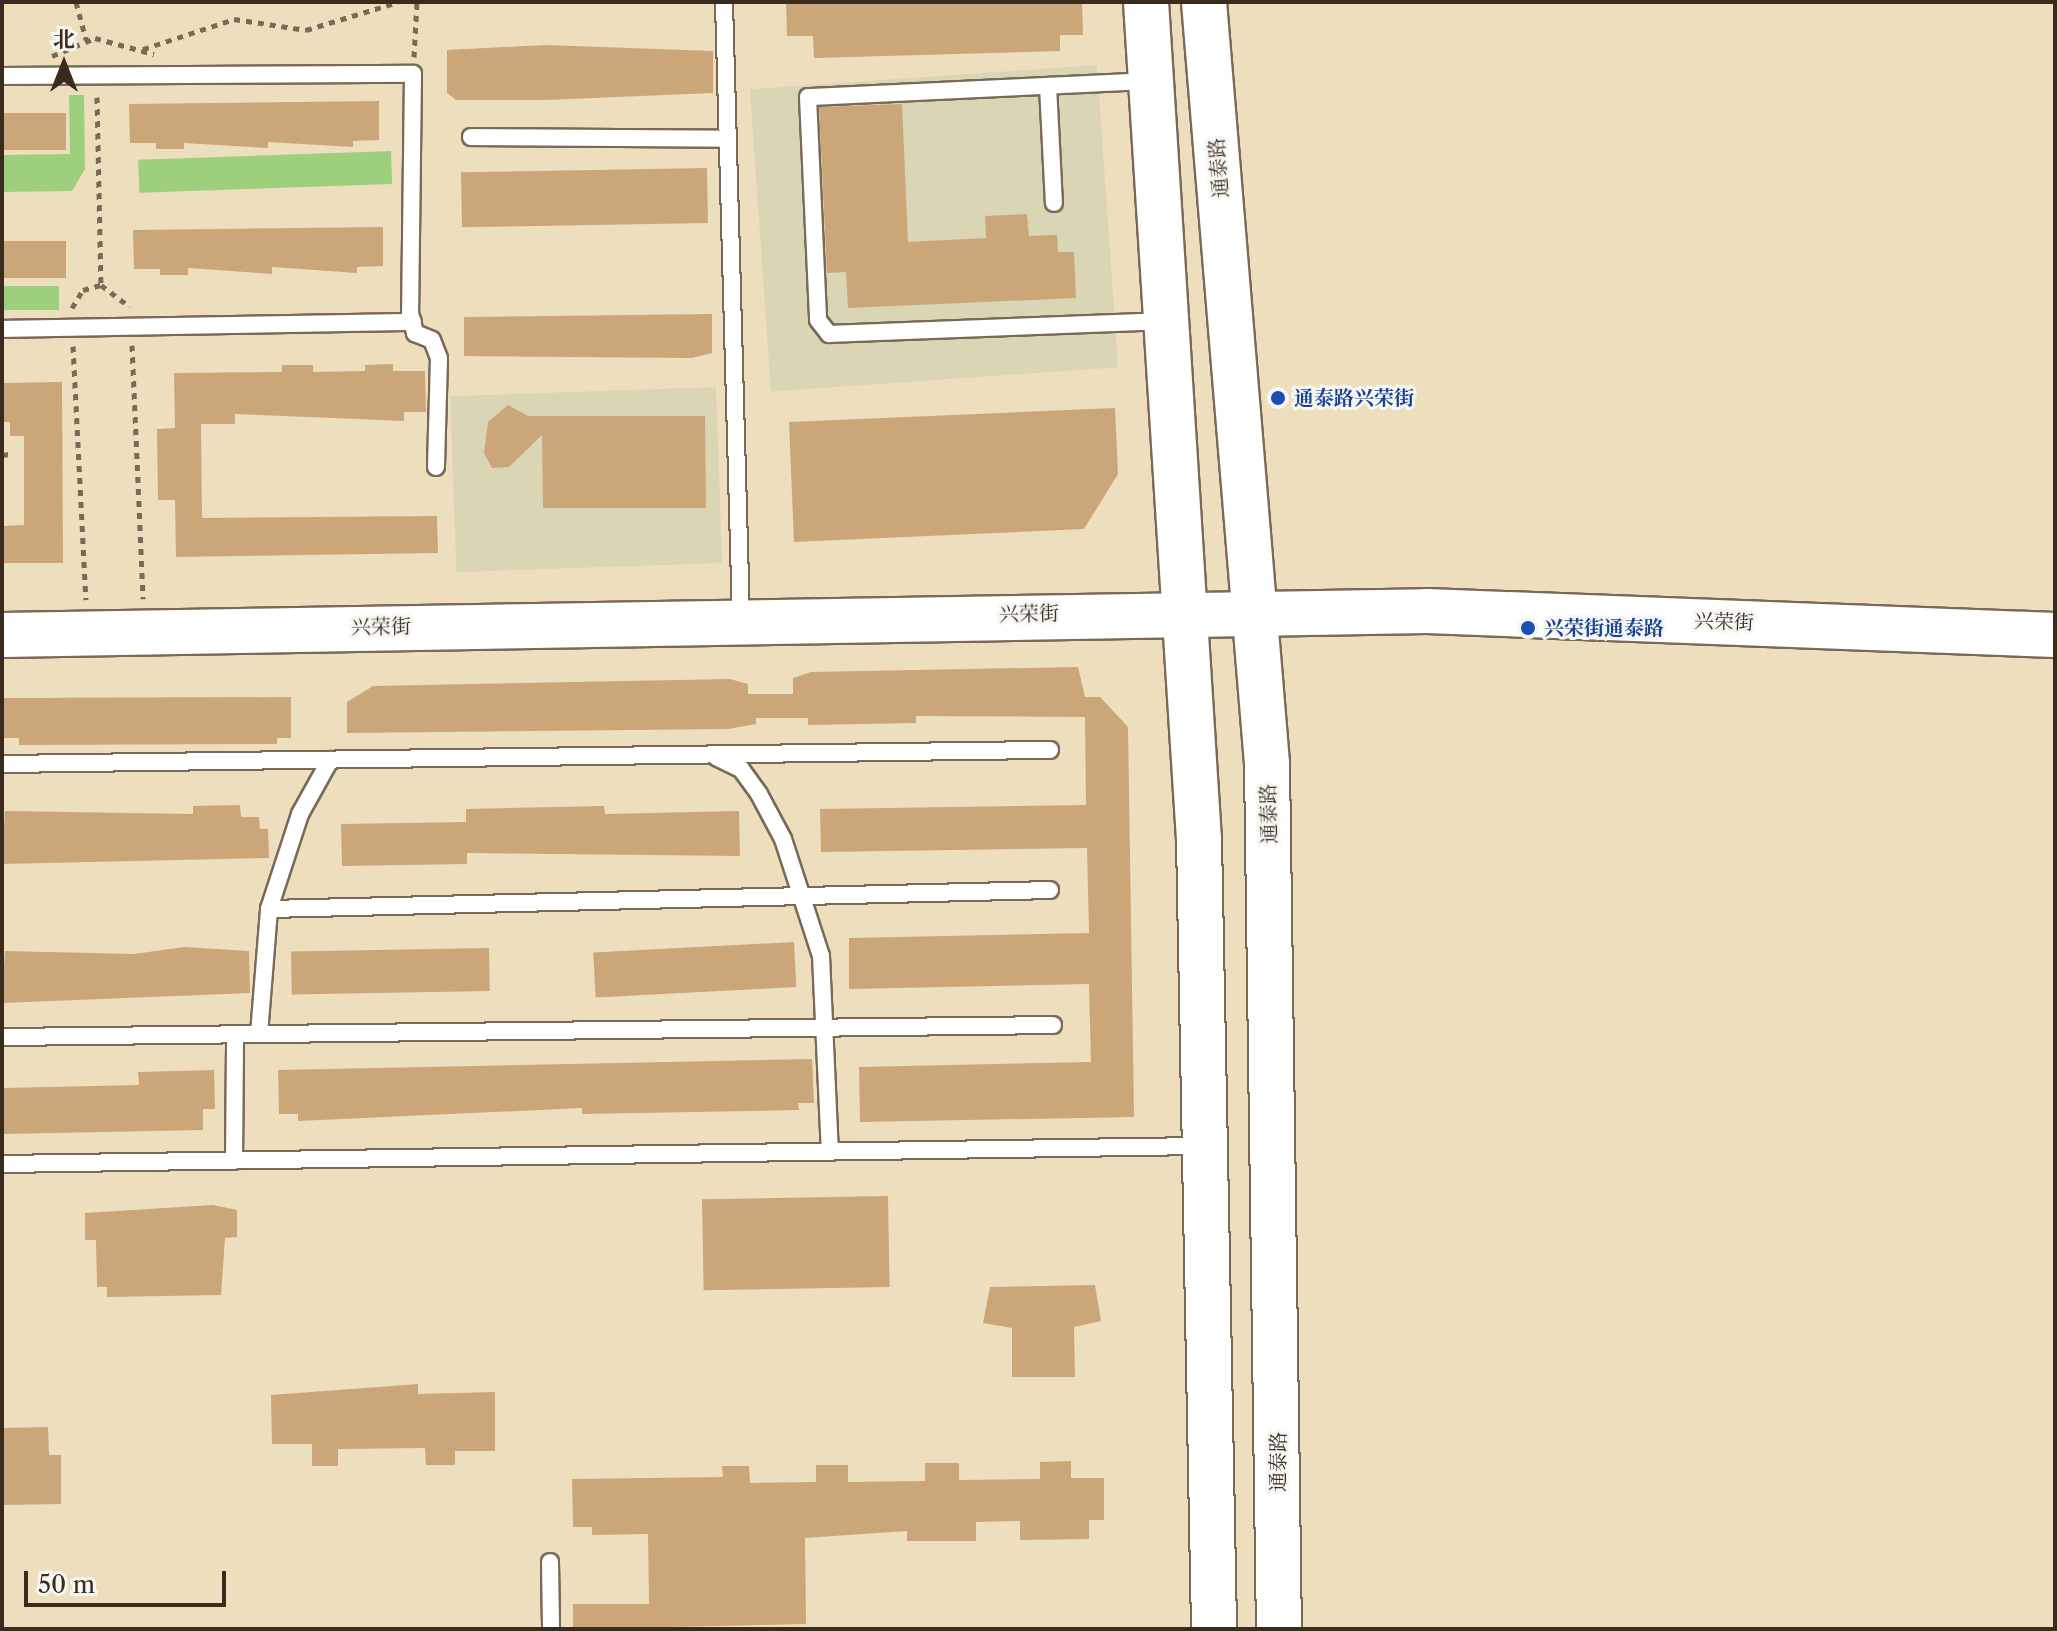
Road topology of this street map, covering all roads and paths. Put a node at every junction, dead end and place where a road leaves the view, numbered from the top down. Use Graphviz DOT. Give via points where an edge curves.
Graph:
graph roads {
  1 [pos="76,2"];
  2 [pos="398,2"];
  3 [pos="417,2"];
  4 [pos="724,2"];
  5 [pos="1146,2"];
  6 [pos="1204,2"];
  7 [pos="86,40"];
  8 [pos="143,49"];
  9 [pos="413,74"];
  10 [pos="178,75"];
  11 [pos="2,76"];
  12 [pos="37,76"];
  13 [pos="97,76"];
  14 [pos="1151,81"];
  15 [pos="1048,86"];
  16 [pos="471,137"];
  17 [pos="728,139"];
  18 [pos="1054,203"];
  19 [pos="101,285"];
  20 [pos="1168,321"];
  21 [pos="413,322"];
  22 [pos="131,327"];
  23 [pos="72,328"];
  24 [pos="2,329"];
  25 [pos="10,454"];
  26 [pos="2,455"];
  27 [pos="436,467"];
  28 [pos="1255,611"];
  29 [pos="1186,612"];
  30 [pos="741,620"];
  31 [pos="144,632"];
  32 [pos="87,633"];
  33 [pos="2,635"];
  34 [pos="2055,635"];
  35 [pos="1050,750"];
  36 [pos="711,755"];
  37 [pos="330,760"];
  38 [pos="2,764"];
  39 [pos="1050,890"];
  40 [pos="802,896"];
  41 [pos="269,909"];
  42 [pos="1053,1025"];
  43 [pos="829,1027"];
  44 [pos="235,1034"];
  45 [pos="259,1034"];
  46 [pos="2,1037"];
  47 [pos="1208,1146"];
  48 [pos="830,1152"];
  49 [pos="234,1161"];
  50 [pos="2,1164"];
  51 [pos="550,1562"];
  52 [pos="551,1629"];
  53 [pos="1214,1629"];
  54 [pos="1279,1629"];
  1 -- 7 [label="path"];
  2 -- 8 [label="path" via="306,30 234,19"];
  3 -- 9 [label="path"];
  4 -- 17 [label="lane"];
  5 -- 14 [label="street"];
  6 -- 28 [label="street, 通泰路"];
  7 -- 8 [label="path"];
  7 -- 12 [label="path" via="53,53"];
  8 -- 10 [label="path"];
  9 -- 10 [label="lane"];
  9 -- 21 [label="lane"];
  10 -- 13 [label="lane"];
  11 -- 12 [label="lane"];
  12 -- 13 [label="lane"];
  13 -- 19 [label="path"];
  14 -- 15 [label="lane"];
  14 -- 20 [label="street"];
  15 -- 18 [label="lane"];
  15 -- 20 [label="lane" via="808,97 818,320 829,334"];
  16 -- 17 [label="lane"];
  17 -- 30 [label="lane"];
  19 -- 22 [label="path" via="121,294"];
  19 -- 23 [label="path" via="83,290"];
  20 -- 29 [label="street"];
  21 -- 22 [label="lane"];
  21 -- 27 [label="lane" via="439,358"];
  22 -- 23 [label="lane"];
  22 -- 31 [label="path"];
  23 -- 24 [label="lane"];
  23 -- 32 [label="path"];
  25 -- 26 [label="path"];
  28 -- 29 [label="street, 兴荣街"];
  28 -- 34 [label="street, 兴荣街"];
  28 -- 54 [label="street, 通泰路" via="1276,1028"];
  29 -- 30 [label="street, 兴荣街"];
  29 -- 47 [label="street"];
  30 -- 31 [label="street, 兴荣街"];
  31 -- 32 [label="street, 兴荣街"];
  32 -- 33 [label="street, 兴荣街"];
  35 -- 36 [label="lane"];
  36 -- 37 [label="lane"];
  36 -- 40 [label="lane" via="741,769 759,794"];
  37 -- 38 [label="lane"];
  37 -- 41 [label="lane" via="300,814"];
  39 -- 40 [label="lane"];
  40 -- 41 [label="lane"];
  40 -- 43 [label="lane" via="821,956"];
  41 -- 45 [label="lane"];
  42 -- 43 [label="lane"];
  43 -- 45 [label="lane"];
  43 -- 48 [label="lane"];
  44 -- 45 [label="lane"];
  44 -- 46 [label="lane"];
  44 -- 49 [label="lane"];
  47 -- 48 [label="lane"];
  47 -- 53 [label="street"];
  48 -- 49 [label="lane"];
  49 -- 50 [label="lane"];
  51 -- 52 [label="lane"];
}
